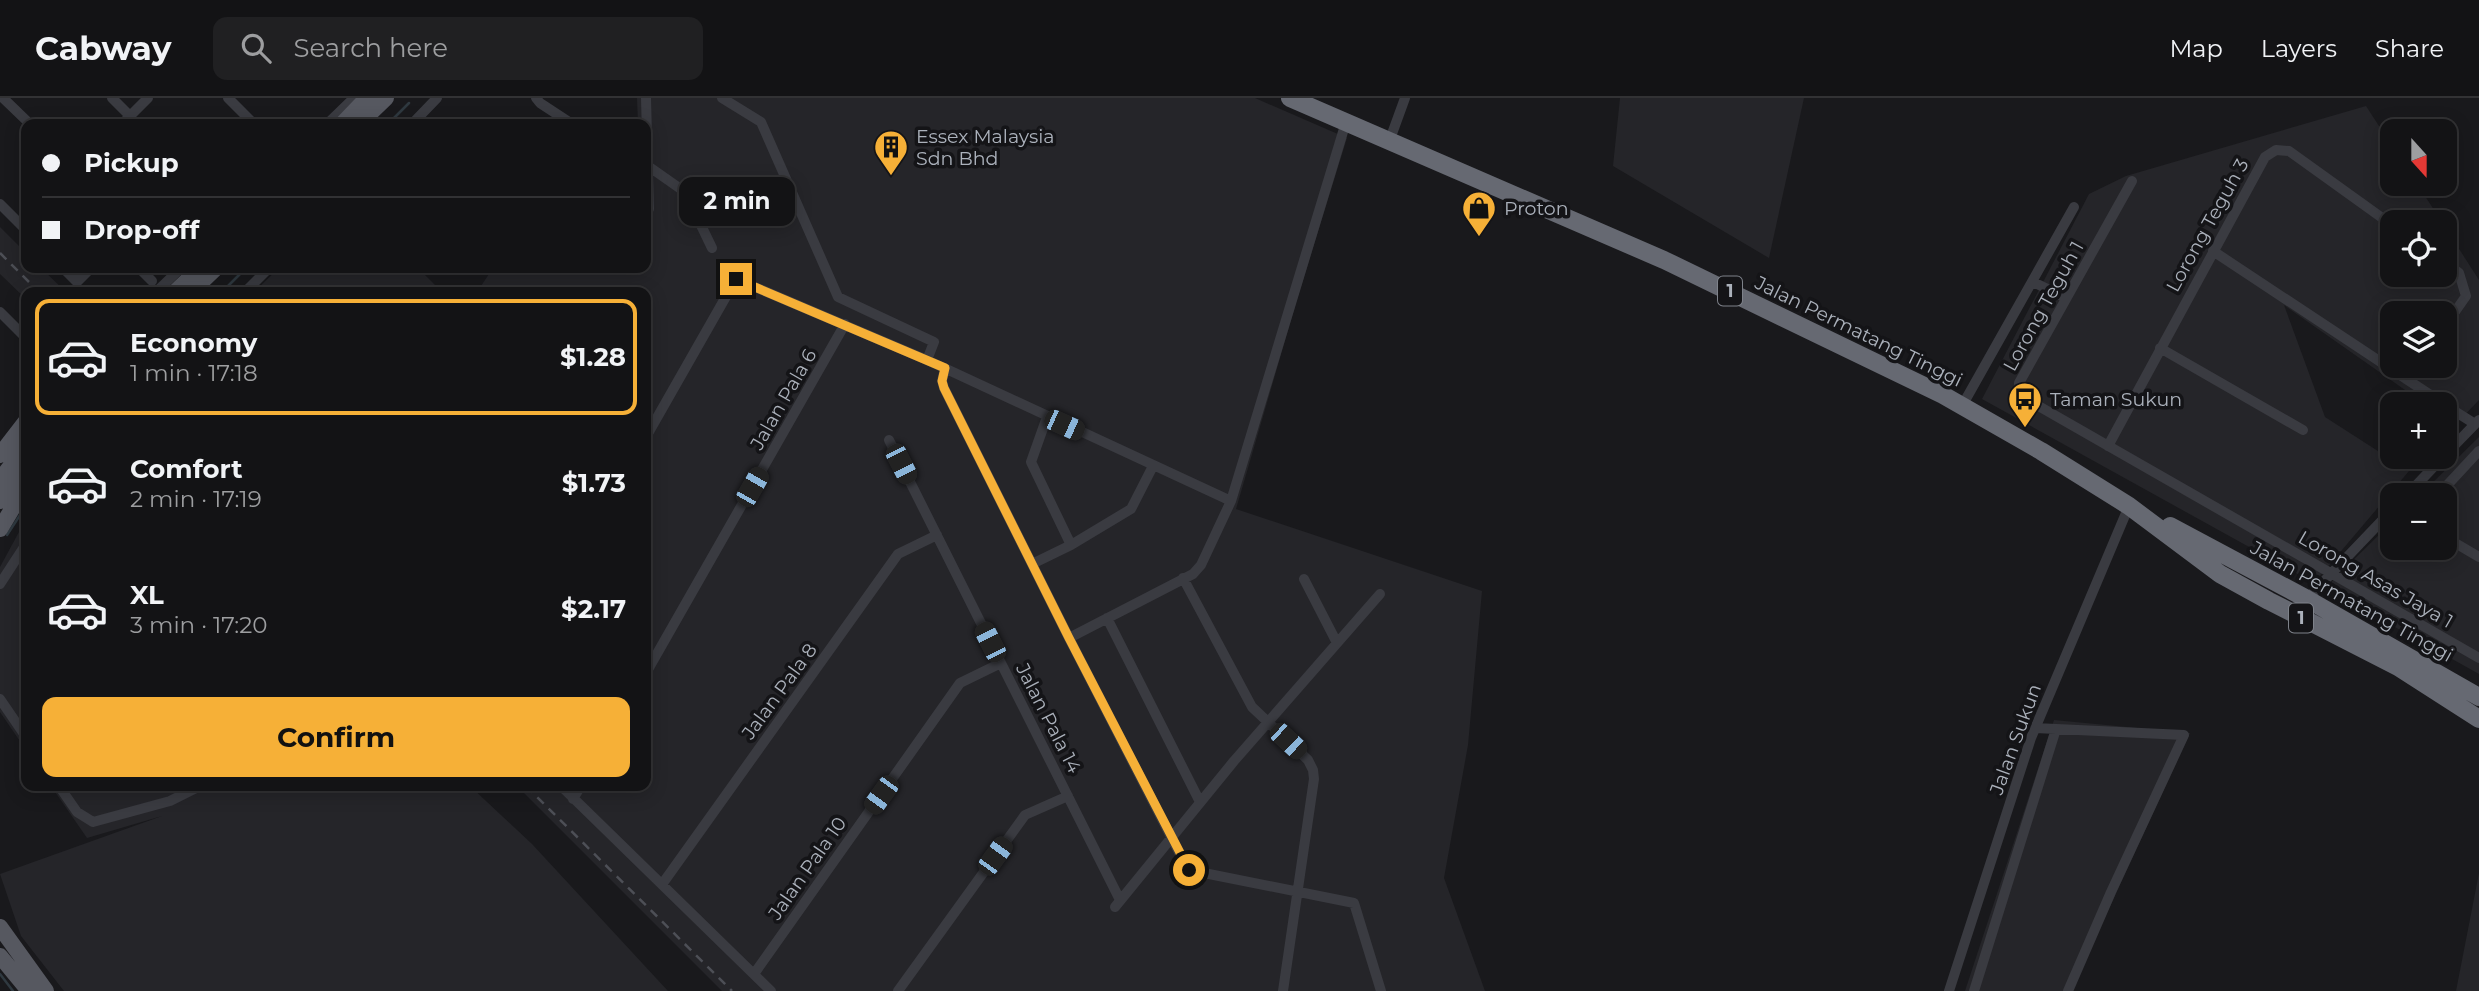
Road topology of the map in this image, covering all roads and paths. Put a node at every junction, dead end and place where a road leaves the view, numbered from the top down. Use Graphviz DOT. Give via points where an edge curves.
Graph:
graph roads {
  1 [pos="3,98"];
  2 [pos="112,98"];
  3 [pos="148,98"];
  4 [pos="228,98"];
  5 [pos="367,98"];
  6 [pos="386,98"];
  7 [pos="536,98"];
  8 [pos="646,98"];
  9 [pos="722,98"];
  10 [pos="1290,98"];
  11 [pos="1405,98"];
  12 [pos="346,100"];
  13 [pos="432,101"];
  14 [pos="130,116"];
  15 [pos="25,119"];
  16 [pos="127,119"];
  17 [pos="133,119"];
  18 [pos="249,119"];
  19 [pos="331,119"];
  20 [pos="347,119"];
  21 [pos="364,119"];
  22 [pos="416,119"];
  23 [pos="564,119"];
  24 [pos="647,119"];
  25 [pos="1346,122"];
  26 [pos="1389,142"];
  27 [pos="651,168"];
  28 [pos="2132,181"];
  29 [pos="0,204"];
  30 [pos="2074,207"];
  31 [pos="2380,216"];
  32 [pos="21,222"];
  33 [pos="712,248"];
  34 [pos="2213,251"];
  35 [pos="2457,271"];
  36 [pos="68,273"];
  37 [pos="86,273"];
  38 [pos="144,273"];
  39 [pos="176,273"];
  40 [pos="195,273"];
  41 [pos="211,273"];
  42 [pos="264,273"];
  43 [pos="152,281"];
  44 [pos="2033,282"];
  45 [pos="161,287"];
  46 [pos="180,287"];
  47 [pos="196,287"];
  48 [pos="250,287"];
  49 [pos="2066,298"];
  50 [pos="2457,309"];
  51 [pos="0,312"];
  52 [pos="845,324"];
  53 [pos="21,333"];
  54 [pos="2160,348"];
  55 [pos="927,360"];
  56 [pos="945,368"];
  57 [pos="2406,379"];
  58 [pos="2426,392"];
  59 [pos="1962,406"];
  60 [pos="2457,411"];
  61 [pos="1046,417"];
  62 [pos="2477,422"];
  63 [pos="651,427"];
  64 [pos="21,428"];
  65 [pos="2303,429"];
  66 [pos="889,440"];
  67 [pos="2457,443"];
  68 [pos="2108,446"];
  69 [pos="2479,451"];
  70 [pos="21,453"];
  71 [pos="0,455"];
  72 [pos="1153,466"];
  73 [pos="2432,469"];
  74 [pos="21,472"];
  75 [pos="0,480"];
  76 [pos="2418,483"];
  77 [pos="2449,483"];
  78 [pos="21,494"];
  79 [pos="0,501"];
  80 [pos="1231,501"];
  81 [pos="2129,506"];
  82 [pos="2380,523"];
  83 [pos="0,529"];
  84 [pos="2255,531"];
  85 [pos="937,535"];
  86 [pos="2457,544"];
  87 [pos="1071,545"];
  88 [pos="21,552"];
  89 [pos="2479,556"];
  90 [pos="1032,564"];
  91 [pos="2330,575"];
  92 [pos="1183,578"];
  93 [pos="1304,579"];
  94 [pos="0,584"];
  95 [pos="1380,594"];
  96 [pos="2307,599"];
  97 [pos="2269,601"];
  98 [pos="1107,618"];
  99 [pos="1069,638"];
  100 [pos="1337,643"];
  101 [pos="2479,659"];
  102 [pos="1001,663"];
  103 [pos="651,664"];
  104 [pos="2479,697"];
  105 [pos="0,699"];
  106 [pos="2479,719"];
  107 [pos="1268,723"];
  108 [pos="2035,729"];
  109 [pos="2056,729"];
  110 [pos="21,730"];
  111 [pos="62,791"];
  112 [pos="190,791"];
  113 [pos="566,791"];
  114 [pos="578,791"];
  115 [pos="1068,796"];
  116 [pos="573,799"];
  117 [pos="1200,802"];
  118 [pos="1171,838"];
  119 [pos="663,883"];
  120 [pos="1298,892"];
  121 [pos="0,927"];
  122 [pos="0,956"];
  123 [pos="754,974"];
  124 [pos="29,991"];
  125 [pos="46,991"];
  126 [pos="771,991"];
  127 [pos="898,991"];
  128 [pos="1283,991"];
  129 [pos="1381,991"];
  130 [pos="1949,991"];
  131 [pos="1974,991"];
  132 [pos="2068,991"];
  1 -- 15 [label="street"];
  2 -- 14 [label="street"];
  3 -- 14 [label="street"];
  4 -- 18 [label="street"];
  5 -- 20 [label="main road"];
  6 -- 21 [label="main road"];
  7 -- 23 [label="street"];
  8 -- 24 [label="street"];
  9 -- 55 [label="street" via="761,122 838,297 934,342"];
  10 -- 25 [label="highway, Jalan Permatang Tinggi / 1"];
  11 -- 26 [label="street"];
  12 -- 19 [label="street"];
  13 -- 22 [label="street"];
  14 -- 16 [label="street"];
  14 -- 17 [label="street"];
  25 -- 26 [label="highway, Jalan Permatang Tinggi / 1"];
  25 -- 80 [label="street"];
  26 -- 59 [label="highway, Jalan Permatang Tinggi / 1" via="1664,260"];
  27 -- 33 [label="street" via="685,192"];
  28 -- 49 [label="street, Lorong Teguh 1"];
  29 -- 32 [label="street"];
  30 -- 44 [label="street"];
  31 -- 34 [label="street, Lorong Teguh 3" via="2289,151 2276,150 2265,158"];
  34 -- 54 [label="street, Lorong Teguh 3"];
  34 -- 57 [label="street"];
  35 -- 50 [label="street" via="2466,296"];
  36 -- 37 [label="street" via="77,282"];
  38 -- 43 [label="street"];
  39 -- 45 [label="street"];
  40 -- 46 [label="main road"];
  41 -- 47 [label="main road"];
  42 -- 48 [label="street"];
  44 -- 49 [label="street"];
  44 -- 59 [label="street"];
  49 -- 68 [label="street, Lorong Teguh 1" via="2018,390 2021,396"];
  51 -- 53 [label="street"];
  52 -- 55 [label="street"];
  52 -- 63 [label="street" via="736,279"];
  52 -- 103 [label="street, Jalan Pala 6"];
  54 -- 65 [label="street"];
  54 -- 68 [label="street, Lorong Teguh 3"];
  55 -- 56 [label="street"];
  56 -- 61 [label="street"];
  56 -- 90 [label="street" via="944,388"];
  57 -- 58 [label="street"];
  59 -- 81 [label="highway, Jalan Permatang Tinggi / 1"];
  60 -- 62 [label="street"];
  61 -- 72 [label="street"];
  61 -- 87 [label="street" via="1031,462"];
  62 -- 67 [label="street"];
  64 -- 71 [label="main road"];
  66 -- 85 [label="street, Jalan Pala 14"];
  68 -- 84 [label="street, Lorong Teguh 1"];
  69 -- 77 [label="street"];
  70 -- 75 [label="main road"];
  72 -- 80 [label="street"];
  72 -- 87 [label="street" via="1131,509"];
  73 -- 76 [label="street"];
  74 -- 79 [label="main road"];
  78 -- 83 [label="main road"];
  80 -- 92 [label="street" via="1198,570"];
  81 -- 96 [label="highway, Jalan Permatang Tinggi / 1"];
  81 -- 97 [label="highway, Jalan Permatang Tinggi / 1" via="2221,574"];
  81 -- 108 [label="street, Jalan Sukun"];
  82 -- 91 [label="street"];
  84 -- 91 [label="street, Lorong Asas Jaya 1"];
  85 -- 102 [label="street, Jalan Pala 14"];
  85 -- 119 [label="street, Jalan Pala 8" via="898,554"];
  86 -- 89 [label="street"];
  87 -- 90 [label="street"];
  88 -- 94 [label="street"];
  90 -- 99 [label="street"];
  91 -- 96 [label="street"];
  91 -- 101 [label="street, Lorong Asas Jaya 1"];
  92 -- 98 [label="street"];
  92 -- 107 [label="street" via="1252,707"];
  93 -- 100 [label="street"];
  95 -- 100 [label="street"];
  96 -- 97 [label="highway" via="2299,605"];
  96 -- 104 [label="highway, Jalan Permatang Tinggi / 1"];
  97 -- 106 [label="highway, Jalan Permatang Tinggi / 1" via="2398,667"];
  98 -- 99 [label="street"];
  98 -- 117 [label="street"];
  99 -- 118 [label="street"];
  100 -- 107 [label="street"];
  102 -- 115 [label="street, Jalan Pala 14"];
  102 -- 123 [label="street, Jalan Pala 10" via="960,683"];
  105 -- 110 [label="street"];
  107 -- 117 [label="street"];
  107 -- 120 [label="street" via="1308,760 1313,771"];
  108 -- 109 [label="street"];
  108 -- 130 [label="street, Jalan Sukun"];
  109 -- 131 [label="street"];
  109 -- 132 [label="street" via="2184,735"];
  111 -- 112 [label="street" via="77,812 93,822"];
  113 -- 116 [label="street"];
  114 -- 116 [label="street"];
  115 -- 118 [label="street, Jalan Pala 14" via="1118,904"];
  115 -- 127 [label="street" via="1025,815"];
  116 -- 119 [label="street"];
  117 -- 118 [label="street"];
  118 -- 120 [label="street" via="1189,870"];
  119 -- 123 [label="street"];
  120 -- 128 [label="street"];
  120 -- 129 [label="street" via="1354,903"];
  121 -- 125 [label="main road"];
  122 -- 124 [label="main road"];
  123 -- 126 [label="street"];
}
